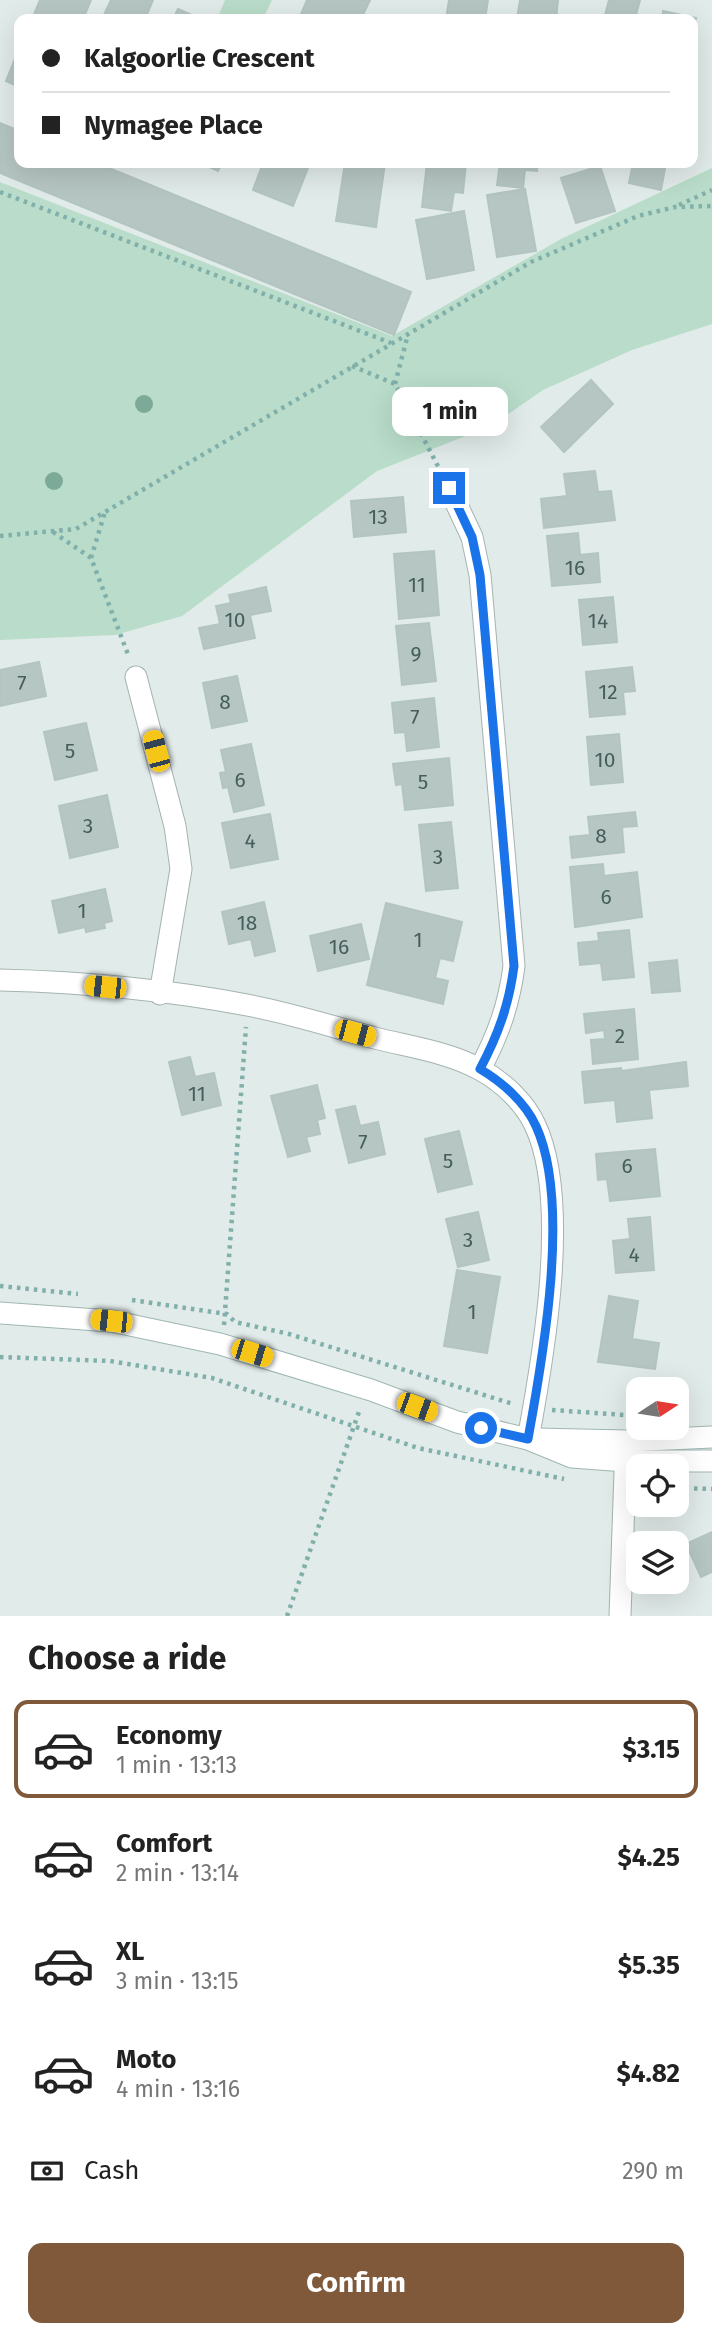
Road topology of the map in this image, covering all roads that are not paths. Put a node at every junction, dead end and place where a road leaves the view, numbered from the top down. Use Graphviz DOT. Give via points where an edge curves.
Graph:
graph roads {
  1 [pos="449,488"];
  2 [pos="136,677"];
  3 [pos="0,979"];
  4 [pos="160,994"];
  5 [pos="480,1069"];
  6 [pos="0,1313"];
  7 [pos="712,1437"];
  8 [pos="528,1439"];
  9 [pos="626,1451"];
  10 [pos="712,1461"];
  11 [pos="620,1616"];
  1 -- 5 [label="street" via="472,537 480,575 514,966 508,1007"];
  2 -- 4 [label="street" via="175,826 181,869"];
  3 -- 4 [label="street"];
  4 -- 5 [label="street" via="247,1005 463,1060"];
  5 -- 8 [label="street" via="528,1112 549,1180 552,1223 547,1319"];
  6 -- 8 [label="street" via="111,1321 220,1343 457,1422"];
  7 -- 9 [label="street"];
  8 -- 9 [label="street" via="572,1457"];
  9 -- 10 [label="street"];
  9 -- 11 [label="street"];
}
